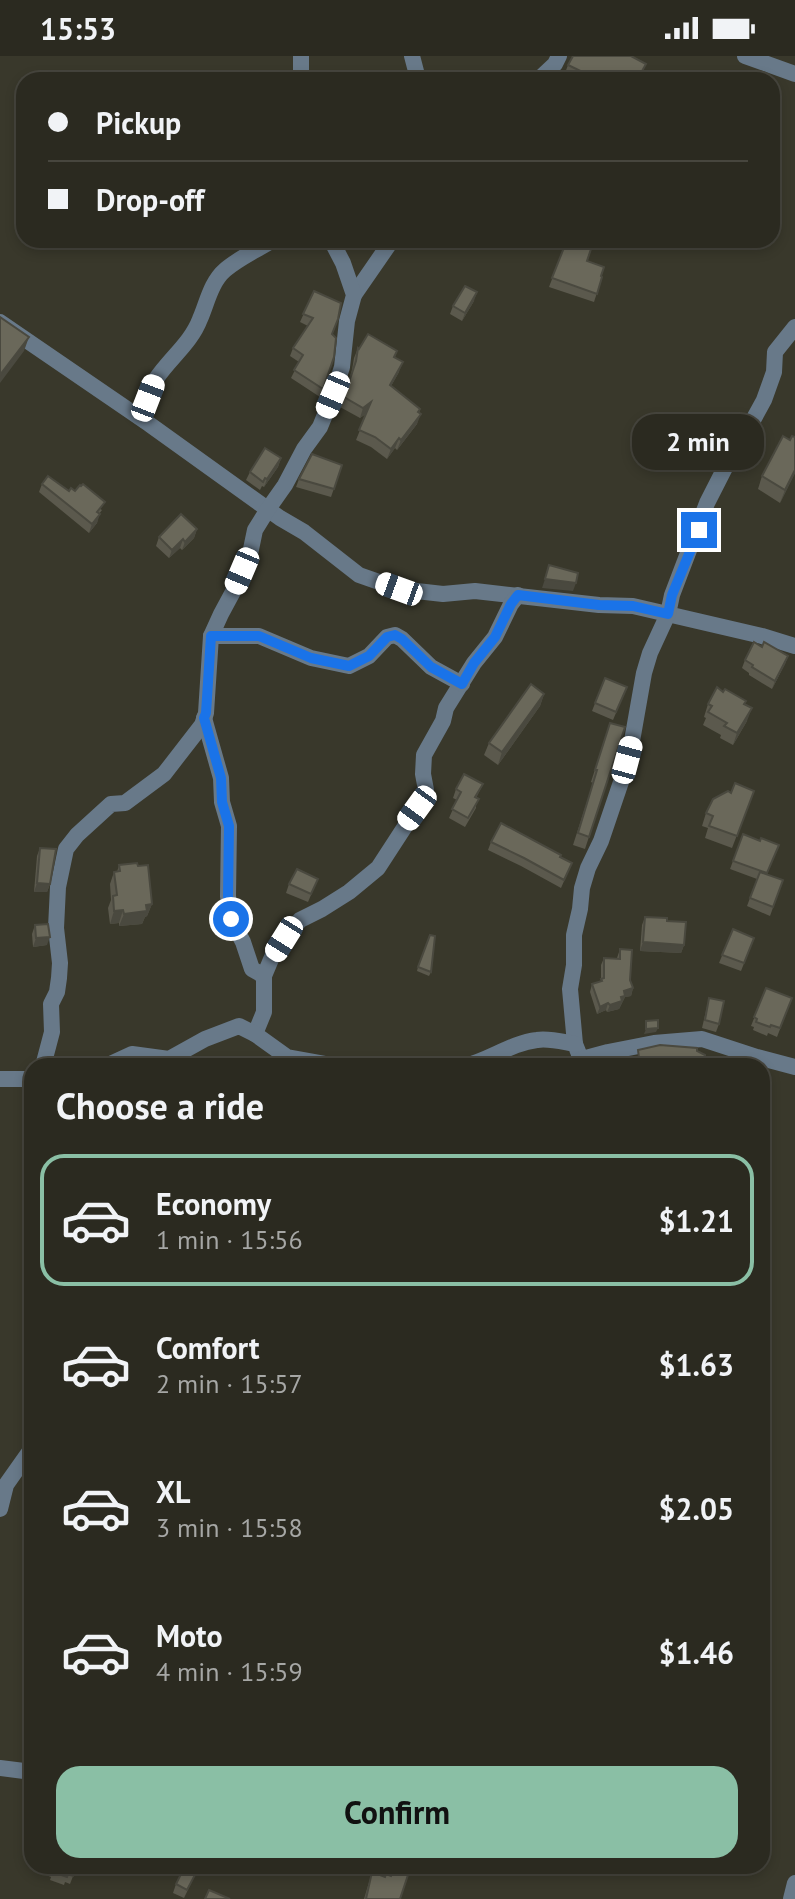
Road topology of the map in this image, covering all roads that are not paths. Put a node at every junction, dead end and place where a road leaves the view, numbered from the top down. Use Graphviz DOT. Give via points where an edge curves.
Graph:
graph roads {
  1 [pos="559,56"];
  2 [pos="745,56"];
  3 [pos="546,72"];
  4 [pos="795,74"];
  5 [pos="260,248"];
  6 [pos="335,248"];
  7 [pos="386,248"];
  8 [pos="354,295"];
  9 [pos="0,322"];
  10 [pos="795,327"];
  11 [pos="144,420"];
  12 [pos="268,509"];
  13 [pos="518,595"];
  14 [pos="668,614"];
  15 [pos="211,636"];
  16 [pos="795,646"];
  17 [pos="462,684"];
  18 [pos="204,718"];
  19 [pos="264,976"];
  20 [pos="574,1023"];
  21 [pos="255,1034"];
  22 [pos="548,1040"];
  23 [pos="577,1056"];
  24 [pos="45,1058"];
  25 [pos="123,1058"];
  26 [pos="143,1058"];
  27 [pos="171,1058"];
  28 [pos="293,1058"];
  29 [pos="488,1058"];
  30 [pos="761,1058"];
  31 [pos="770,1060"];
  32 [pos="795,1067"];
  33 [pos="0,1079"];
  34 [pos="24,1079"];
  35 [pos="24,1459"];
  36 [pos="0,1509"];
  37 [pos="0,1768"];
  38 [pos="24,1771"];
  39 [pos="795,1883"];
  40 [pos="791,1899"];
  1 -- 3 [label="street"];
  2 -- 4 [label="street"];
  5 -- 11 [label="street" via="218,278 188,342 155,380"];
  6 -- 8 [label="street"];
  7 -- 8 [label="street"];
  8 -- 12 [label="street" via="333,395 320,427"];
  9 -- 11 [label="street"];
  10 -- 14 [label="street" via="775,352 764,400 707,503"];
  11 -- 12 [label="street"];
  12 -- 13 [label="street" via="359,575 399,589"];
  12 -- 15 [label="street"];
  13 -- 14 [label="street"];
  13 -- 17 [label="street"];
  14 -- 16 [label="street"];
  14 -- 20 [label="street" via="644,673 622,779 582,888 570,989"];
  15 -- 17 [label="street" via="259,636 311,658 349,666 395,635 431,667"];
  15 -- 18 [label="street"];
  17 -- 19 [label="street" via="424,755 426,790 378,868 300,920"];
  18 -- 19 [label="street" via="229,826 231,919 252,969"];
  18 -- 24 [label="street" via="164,774 125,803 111,804 66,849 58,887 59,978"];
  19 -- 21 [label="street" via="264,1012"];
  20 -- 22 [label="street"];
  20 -- 23 [label="street"];
  21 -- 27 [label="street" via="239,1026"];
  21 -- 28 [label="street"];
  22 -- 23 [label="street"];
  22 -- 29 [label="street" via="513,1046"];
  23 -- 30 [label="street" via="702,1039"];
  25 -- 26 [label="street"];
  31 -- 32 [label="street"];
  33 -- 34 [label="street"];
  35 -- 36 [label="street" via="6,1485"];
  37 -- 38 [label="street"];
  39 -- 40 [label="street"];
}
